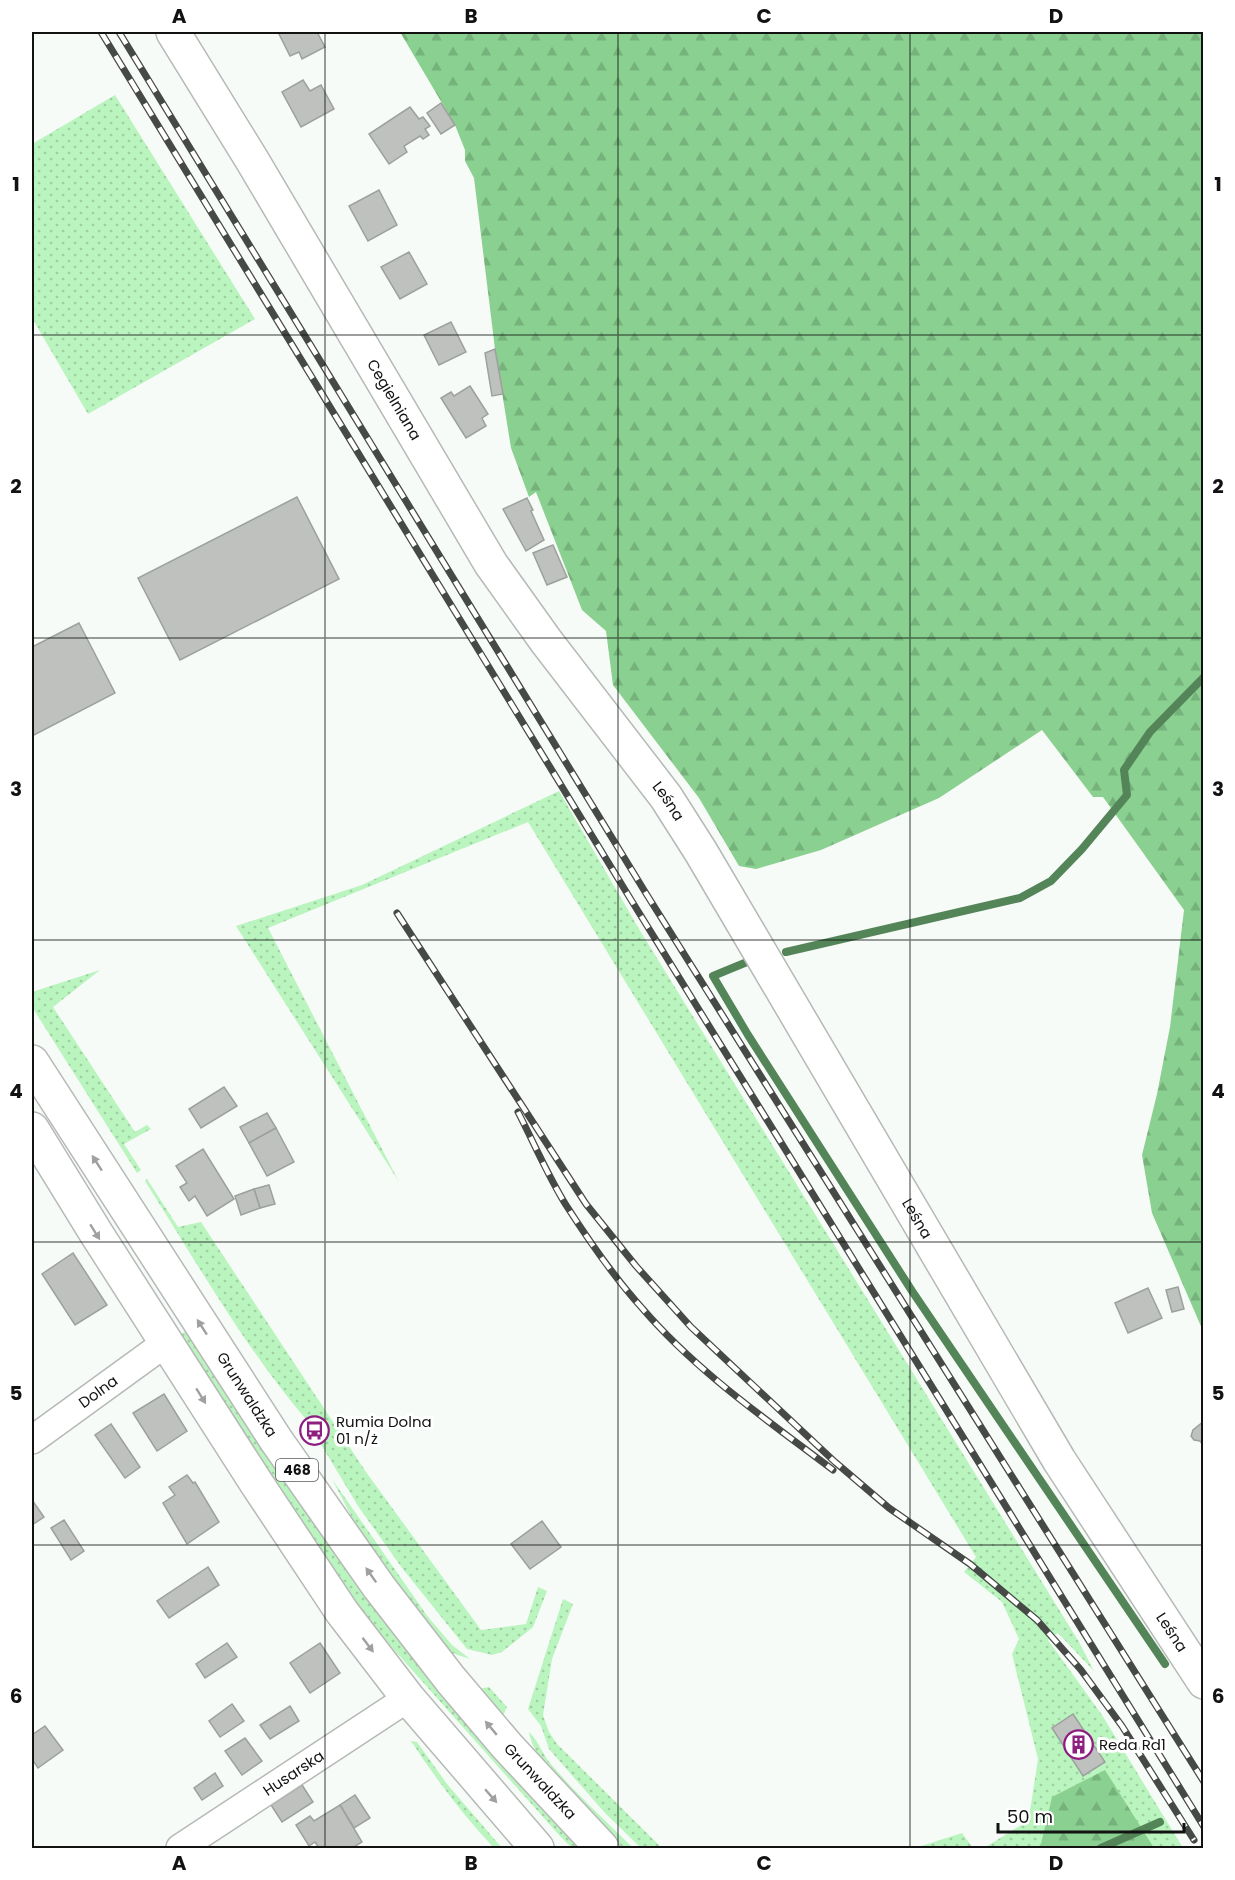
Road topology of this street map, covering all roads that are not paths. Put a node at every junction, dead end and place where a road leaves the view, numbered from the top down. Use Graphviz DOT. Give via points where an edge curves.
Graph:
graph roads {
  1 [pos="173,32"];
  2 [pos="634,753"];
  3 [pos="32,1062"];
  4 [pos="32,1129"];
  5 [pos="167,1342"];
  6 [pos="32,1440"];
  7 [pos="1203,1682"];
  8 [pos="408,1698"];
  9 [pos="180,1848"];
  10 [pos="537,1848"];
  11 [pos="602,1848"];
  1 -- 2 [label="street, Cegielniana" via="491,564"];
  2 -- 7 [label="street, Leśna" via="701,852 1059,1460"];
  11 -- 3 [label="street, Grunwaldzka / 468, one-way" via="450,1680 379,1587 276,1440"];
  4 -- 5 [label="street, 468, one-way"];
  5 -- 6 [label="street, Dolna"];
  5 -- 8 [label="street, 468, one-way" via="300,1551"];
  8 -- 9 [label="street, Husarska"];
  8 -- 10 [label="street, 468, one-way"];
}
